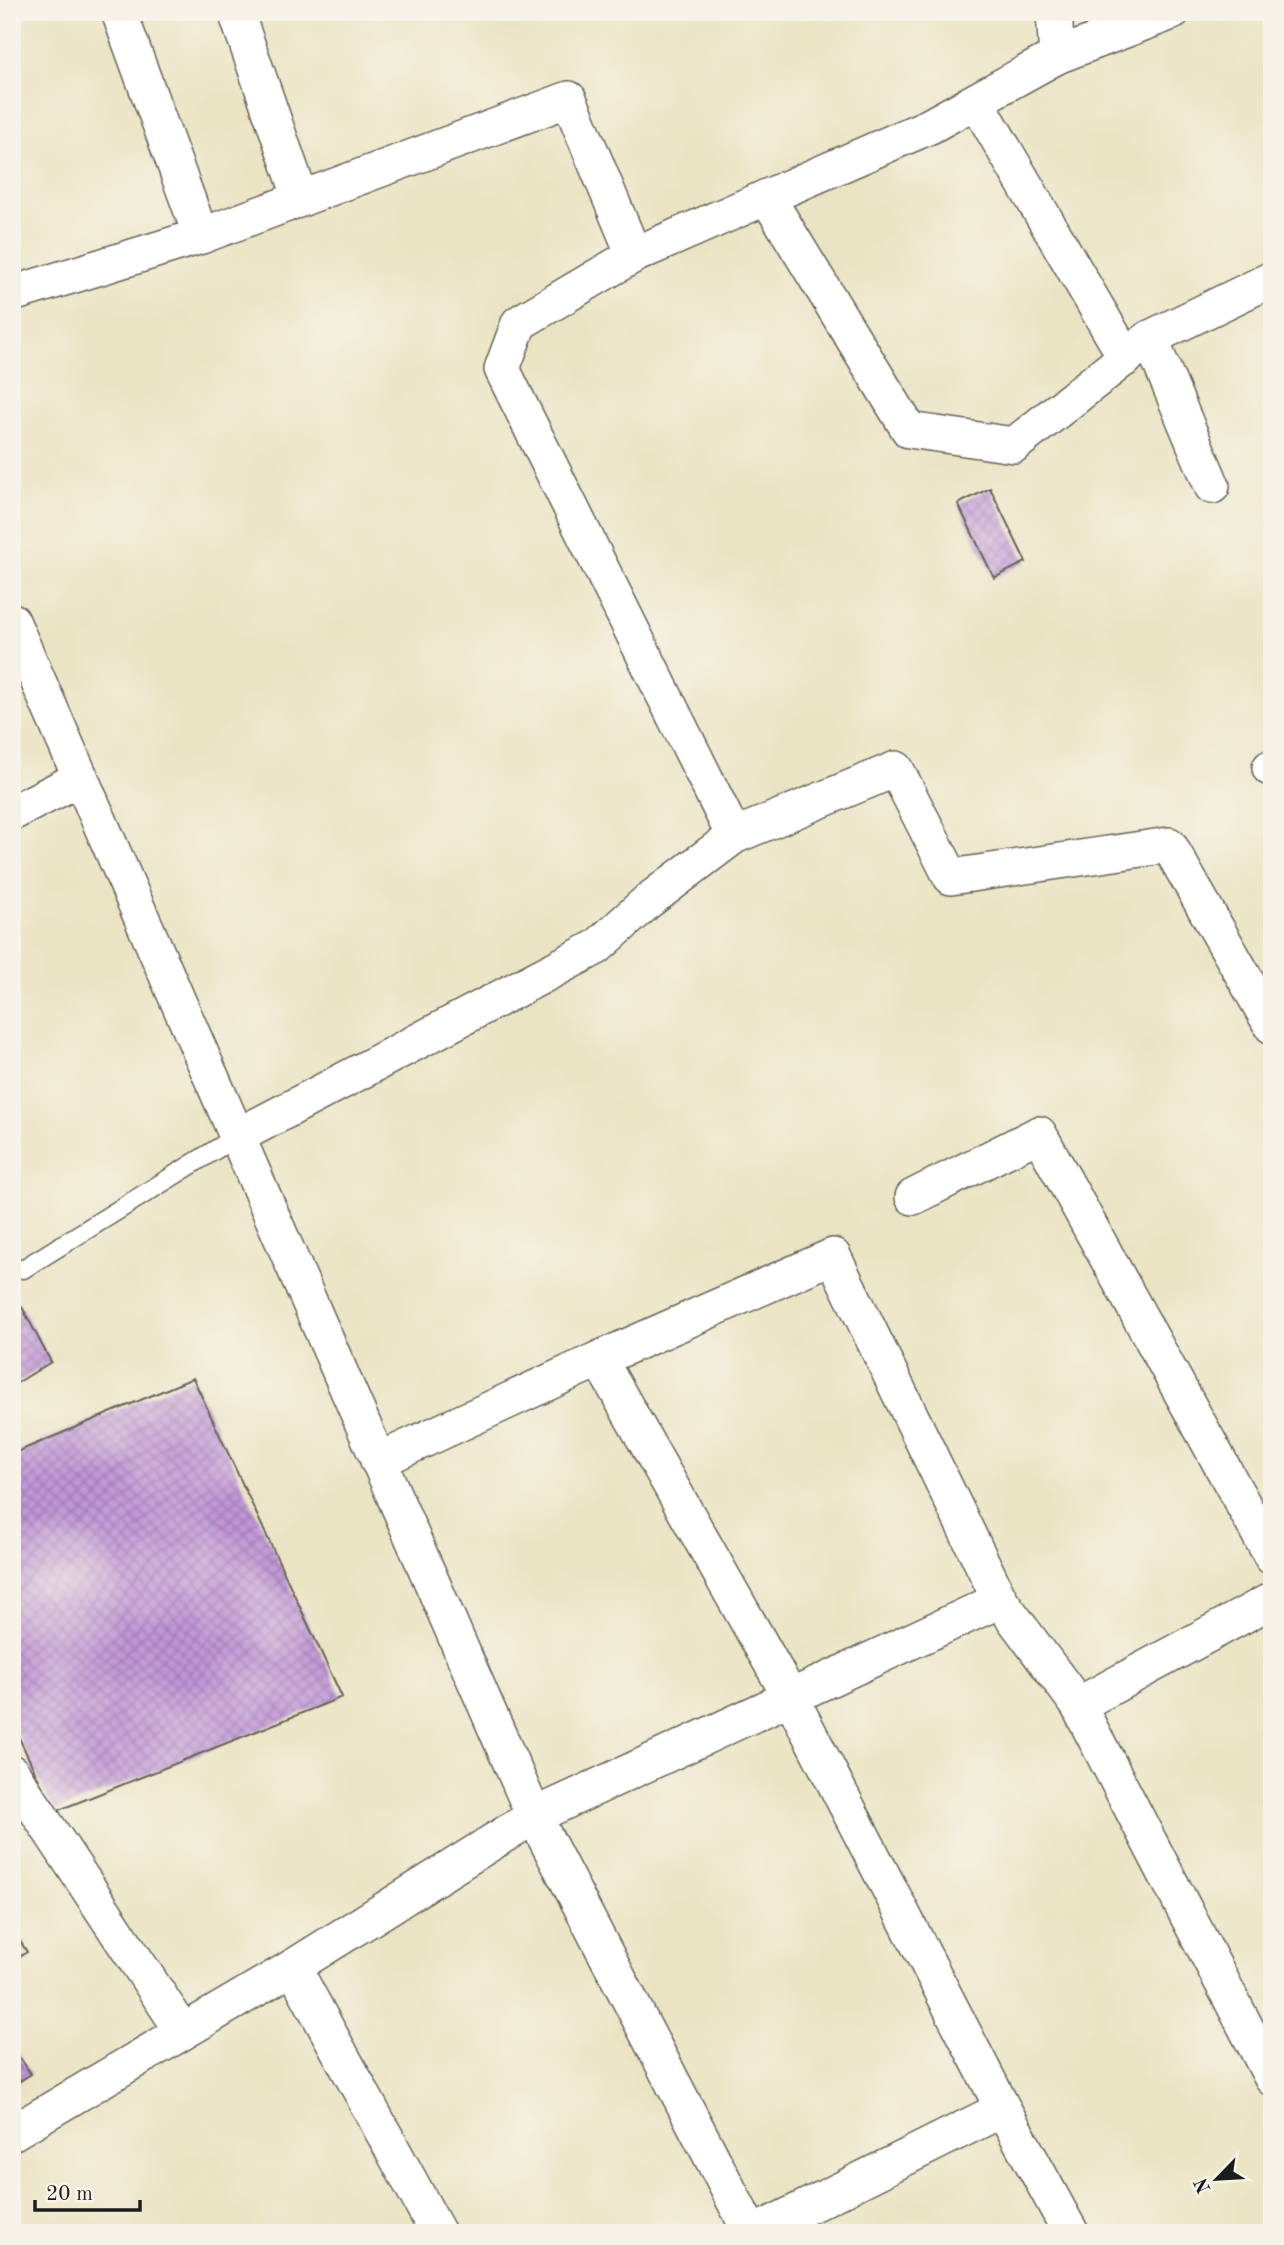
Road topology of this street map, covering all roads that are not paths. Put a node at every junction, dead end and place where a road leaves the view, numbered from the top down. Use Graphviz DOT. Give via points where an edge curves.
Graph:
graph roads {
  1 [pos="119,12"];
  2 [pos="236,12"];
  3 [pos="1054,12"];
  4 [pos="1172,12"];
  5 [pos="1057,56"];
  6 [pos="976,101"];
  7 [pos="767,197"];
  8 [pos="301,199"];
  9 [pos="201,236"];
  10 [pos="634,255"];
  11 [pos="1272,279"];
  12 [pos="12,294"];
  13 [pos="1138,348"];
  14 [pos="1213,486"];
  15 [pos="12,621"];
  16 [pos="81,778"];
  17 [pos="12,813"];
  18 [pos="734,836"];
  19 [pos="1272,1026"];
  20 [pos="236,1137"];
  21 [pos="913,1197"];
  22 [pos="23,1269"];
  23 [pos="599,1359"];
  24 [pos="378,1461"];
  25 [pos="1272,1557"];
  26 [pos="1000,1600"];
  27 [pos="1272,1600"];
  28 [pos="791,1698"];
  29 [pos="1078,1705"];
  30 [pos="12,1773"];
  31 [pos="534,1816"];
  32 [pos="293,1967"];
  33 [pos="182,2030"];
  34 [pos="1272,2078"];
  35 [pos="1003,2109"];
  36 [pos="12,2133"];
  37 [pos="438,2233"];
  38 [pos="752,2233"];
  39 [pos="1071,2233"];
  1 -- 9 [label="street"];
  2 -- 8 [label="street"];
  3 -- 5 [label="street"];
  4 -- 5 [label="street"];
  5 -- 6 [label="street"];
  6 -- 7 [label="street" via="930,126"];
  6 -- 13 [label="street"];
  7 -- 10 [label="street"];
  7 -- 13 [label="street" via="908,430 1014,445"];
  8 -- 9 [label="street"];
  8 -- 10 [label="street" via="569,99"];
  9 -- 12 [label="street"];
  10 -- 18 [label="street" via="519,323 502,369"];
  11 -- 13 [label="street"];
  13 -- 14 [label="street"];
  15 -- 16 [label="street"];
  16 -- 17 [label="street"];
  16 -- 20 [label="street"];
  18 -- 19 [label="street" via="896,769 951,877 1169,845"];
  18 -- 20 [label="street" via="648,901 597,947"];
  20 -- 22 [label="lane"];
  20 -- 24 [label="street"];
  21 -- 25 [label="street" via="1039,1134"];
  23 -- 24 [label="street"];
  23 -- 26 [label="street" via="833,1256"];
  23 -- 28 [label="street"];
  24 -- 31 [label="street"];
  26 -- 28 [label="street"];
  26 -- 29 [label="street"];
  27 -- 29 [label="street"];
  28 -- 31 [label="street"];
  28 -- 35 [label="street"];
  29 -- 34 [label="street"];
  30 -- 33 [label="street"];
  31 -- 32 [label="street"];
  31 -- 38 [label="street"];
  32 -- 33 [label="street"];
  32 -- 37 [label="street"];
  33 -- 36 [label="street"];
  35 -- 38 [label="street"];
  35 -- 39 [label="street"];
}
